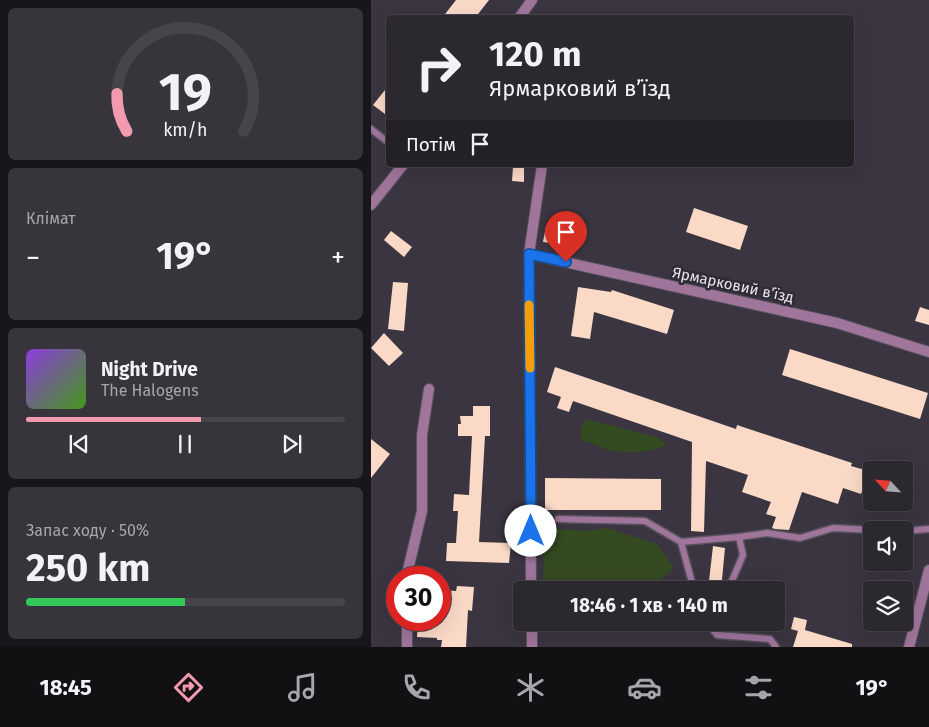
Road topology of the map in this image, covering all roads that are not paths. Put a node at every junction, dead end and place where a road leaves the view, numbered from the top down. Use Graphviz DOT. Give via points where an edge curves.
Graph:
graph roads {
  1 [pos="532,0"];
  2 [pos="521,15"];
  3 [pos="371,129"];
  4 [pos="386,141"];
  5 [pos="401,167"];
  6 [pos="542,167"];
  7 [pos="371,205"];
  8 [pos="529,254"];
  9 [pos="929,352"];
  10 [pos="429,389"];
  11 [pos="558,519"];
  12 [pos="929,529"];
  13 [pos="863,530"];
  14 [pos="913,530"];
  15 [pos="739,538"];
  16 [pos="681,542"];
  17 [pos="409,566"];
  18 [pos="929,570"];
  19 [pos="531,581"];
  20 [pos="692,581"];
  21 [pos="732,581"];
  22 [pos="407,631"];
  23 [pos="532,631"];
  24 [pos="714,631"];
  25 [pos="407,647"];
  26 [pos="532,647"];
  27 [pos="775,647"];
  28 [pos="909,647"];
  1 -- 2 [label="street"];
  3 -- 4 [label="lane"];
  5 -- 7 [label="street"];
  6 -- 8 [label="street"];
  8 -- 9 [label="street, Ярмарковий вʼїзд" via="837,323"];
  8 -- 19 [label="street"];
  10 -- 17 [label="street" via="422,435 423,511"];
  11 -- 16 [label="lane" via="645,521"];
  12 -- 14 [label="lane"];
  13 -- 15 [label="lane" via="833,528 800,538 767,533"];
  15 -- 16 [label="lane"];
  15 -- 21 [label="lane" via="743,555"];
  16 -- 20 [label="lane"];
  18 -- 28 [label="street"];
  22 -- 25 [label="street"];
  23 -- 26 [label="street"];
  24 -- 27 [label="lane" via="717,635 770,639"];
}
